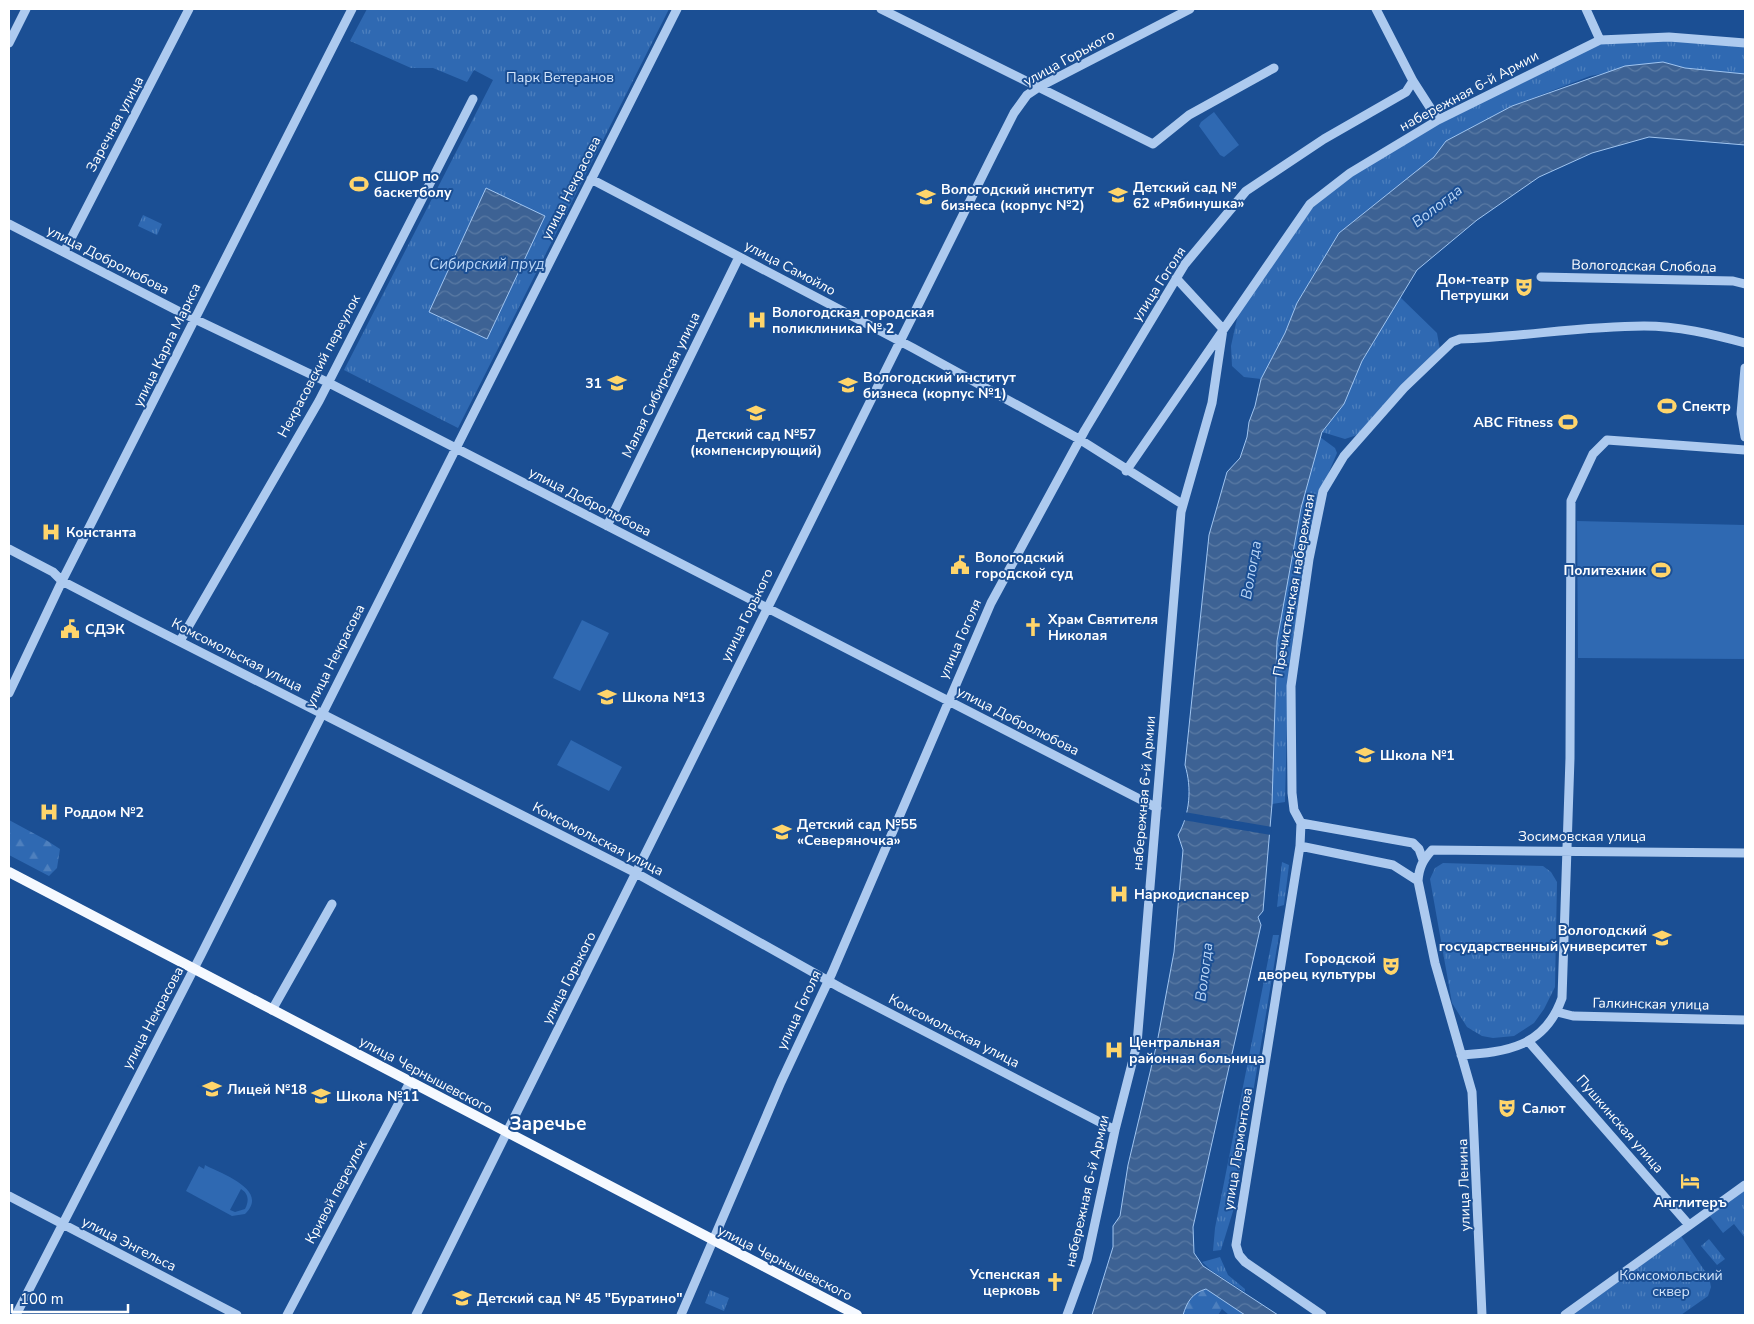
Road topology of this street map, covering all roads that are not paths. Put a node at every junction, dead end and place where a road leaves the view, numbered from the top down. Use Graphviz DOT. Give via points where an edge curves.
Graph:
graph roads {
  1 [pos="26,9"];
  2 [pos="189,9"];
  3 [pos="352,9"];
  4 [pos="677,9"];
  5 [pos="881,9"];
  6 [pos="1190,9"];
  7 [pos="1376,9"];
  8 [pos="1586,9"];
  9 [pos="1600,40"];
  10 [pos="1745,42"];
  11 [pos="9,43"];
  12 [pos="1274,68"];
  13 [pos="1413,81"];
  14 [pos="1039,87"];
  15 [pos="473,99"];
  16 [pos="1438,120"];
  17 [pos="591,179"];
  18 [pos="9,224"];
  19 [pos="64,252"];
  20 [pos="739,257"];
  21 [pos="1541,277"];
  22 [pos="1176,278"];
  23 [pos="1745,284"];
  24 [pos="196,319"];
  25 [pos="1222,328"];
  26 [pos="899,341"];
  27 [pos="1745,343"];
  28 [pos="1745,368"];
  29 [pos="327,382"];
  30 [pos="1745,436"];
  31 [pos="1079,439"];
  32 [pos="454,448"];
  33 [pos="1745,450"];
  34 [pos="1126,471"];
  35 [pos="1182,504"];
  36 [pos="607,526"];
  37 [pos="9,550"];
  38 [pos="62,581"];
  39 [pos="766,606"];
  40 [pos="180,641"];
  41 [pos="9,693"];
  42 [pos="948,701"];
  43 [pos="322,713"];
  44 [pos="1158,808"];
  45 [pos="1301,823"];
  46 [pos="1300,846"];
  47 [pos="1568,849"];
  48 [pos="1745,852"];
  49 [pos="1423,860"];
  50 [pos="9,872"];
  51 [pos="636,873"];
  52 [pos="1418,881"];
  53 [pos="332,904"];
  54 [pos="194,969"];
  55 [pos="828,980"];
  56 [pos="272,1010"];
  57 [pos="1557,1012"];
  58 [pos="1745,1020"];
  59 [pos="1529,1042"];
  60 [pos="1461,1055"];
  61 [pos="410,1082"];
  62 [pos="1116,1130"];
  63 [pos="507,1133"];
  64 [pos="1745,1185"];
  65 [pos="9,1196"];
  66 [pos="61,1224"];
  67 [pos="1689,1225"];
  68 [pos="714,1242"];
  69 [pos="16,1315"];
  70 [pos="237,1315"];
  71 [pos="287,1315"];
  72 [pos="416,1315"];
  73 [pos="681,1315"];
  74 [pos="857,1315"];
  75 [pos="1067,1315"];
  76 [pos="1322,1315"];
  77 [pos="1482,1315"];
  78 [pos="1565,1315"];
  1 -- 11 [label="street"];
  2 -- 19 [label="street, Заречная улица"];
  3 -- 24 [label="street, улица Карла Маркса"];
  4 -- 17 [label="street, улица Некрасова"];
  5 -- 14 [label="street"];
  6 -- 14 [label="street, улица Горького"];
  7 -- 13 [label="street"];
  8 -- 9 [label="street"];
  9 -- 10 [label="street, набережная 6-й Армии" via="1669,37"];
  9 -- 16 [label="street, набережная 6-й Армии"];
  12 -- 14 [label="street" via="1189,115 1153,144"];
  13 -- 16 [label="street"];
  13 -- 22 [label="street, улица Гоголя" via="1406,92 1324,139 1246,191"];
  14 -- 26 [label="street, улица Горького" via="1027,95 1014,113"];
  15 -- 29 [label="street, Некрасовский переулок"];
  16 -- 25 [label="street, набережная 6-й Армии" via="1350,173 1310,204"];
  17 -- 20 [label="street, улица Самойло"];
  17 -- 32 [label="street, улица Некрасова"];
  18 -- 19 [label="street, улица Добролюбова"];
  19 -- 24 [label="street, улица Добролюбова"];
  20 -- 26 [label="street, улица Самойло"];
  20 -- 36 [label="street, Малая Сибирская улица"];
  21 -- 23 [label="street, Вологодская Слобода" via="1733,281"];
  22 -- 25 [label="street"];
  22 -- 31 [label="street, улица Гоголя"];
  24 -- 29 [label="street, улица Добролюбова"];
  24 -- 38 [label="street, улица Карла Маркса"];
  25 -- 34 [label="street, набережная 6-й Армии"];
  25 -- 35 [label="street, набережная 6-й Армии" via="1212,404"];
  26 -- 31 [label="street, улица Самойло"];
  26 -- 39 [label="street, улица Горького"];
  27 -- 45 [label="street, Пречистенская набережная" via="1681,329 1644,326 1460,339 1444,348 1404,388 1335,467 1319,503 1291,686 1292,793 1294,810"];
  28 -- 30 [label="street" via="1742,414"];
  29 -- 32 [label="street, улица Добролюбова"];
  29 -- 40 [label="street, Некрасовский переулок" via="315,409"];
  31 -- 34 [label="street, улица Самойло"];
  31 -- 42 [label="street, улица Гоголя" via="991,603"];
  32 -- 36 [label="street, улица Добролюбова"];
  32 -- 43 [label="street, улица Некрасова"];
  33 -- 47 [label="street" via="1607,440 1594,454 1571,501"];
  34 -- 35 [label="street, улица Самойло"];
  35 -- 44 [label="street, набережная 6-й Армии"];
  36 -- 39 [label="street, улица Добролюбова"];
  37 -- 38 [label="street, Комсомольская улица" via="53,572"];
  38 -- 40 [label="street, Комсомольская улица"];
  38 -- 41 [label="street, улица Карла Маркса"];
  39 -- 42 [label="street, улица Добролюбова"];
  39 -- 51 [label="street, улица Горького"];
  40 -- 43 [label="street, Комсомольская улица"];
  42 -- 44 [label="street, улица Добролюбова"];
  42 -- 55 [label="street, улица Гоголя"];
  43 -- 51 [label="street, Комсомольская улица"];
  43 -- 54 [label="street, улица Некрасова"];
  44 -- 62 [label="street, набережная 6-й Армии" via="1137,1044"];
  45 -- 46 [label="street, Пречистенская набережная"];
  45 -- 49 [label="street" via="1413,843"];
  46 -- 52 [label="street" via="1393,865"];
  46 -- 76 [label="street, улица Лермонтова" via="1236,1245 1241,1259"];
  47 -- 48 [label="street, Зосимовская улица"];
  47 -- 49 [label="street, Зосимовская улица" via="1432,850"];
  47 -- 57 [label="street" via="1563,989"];
  49 -- 52 [label="street, улица Ленина"];
  50 -- 54 [label="main road, улица Чернышевского"];
  51 -- 55 [label="street, Комсомольская улица"];
  51 -- 63 [label="street, улица Горького"];
  52 -- 60 [label="street, улица Ленина" via="1435,963"];
  53 -- 56 [label="street"];
  54 -- 56 [label="main road, улица Чернышевского"];
  54 -- 66 [label="street, улица Некрасова"];
  55 -- 62 [label="street, Комсомольская улица"];
  55 -- 68 [label="street, улица Гоголя"];
  56 -- 61 [label="main road, улица Чернышевского"];
  57 -- 58 [label="street, Галкинская улица" via="1573,1016"];
  57 -- 59 [label="street"];
  59 -- 60 [label="street" via="1503,1051"];
  59 -- 67 [label="street, Пушкинская улица"];
  60 -- 77 [label="street, улица Ленина" via="1472,1092 1474,1114"];
  61 -- 63 [label="main road, улица Чернышевского"];
  61 -- 71 [label="street, Кривой переулок"];
  62 -- 75 [label="street, набережная 6-й Армии" via="1088,1260"];
  63 -- 68 [label="main road, улица Чернышевского"];
  63 -- 72 [label="street, улица Горького"];
  64 -- 67 [label="street"];
  65 -- 66 [label="street, улица Энгельса"];
  66 -- 69 [label="street, улица Некрасова"];
  66 -- 70 [label="street, улица Энгельса"];
  67 -- 78 [label="street"];
  68 -- 73 [label="street, улица Гоголя"];
  68 -- 74 [label="main road, улица Чернышевского"];
}
